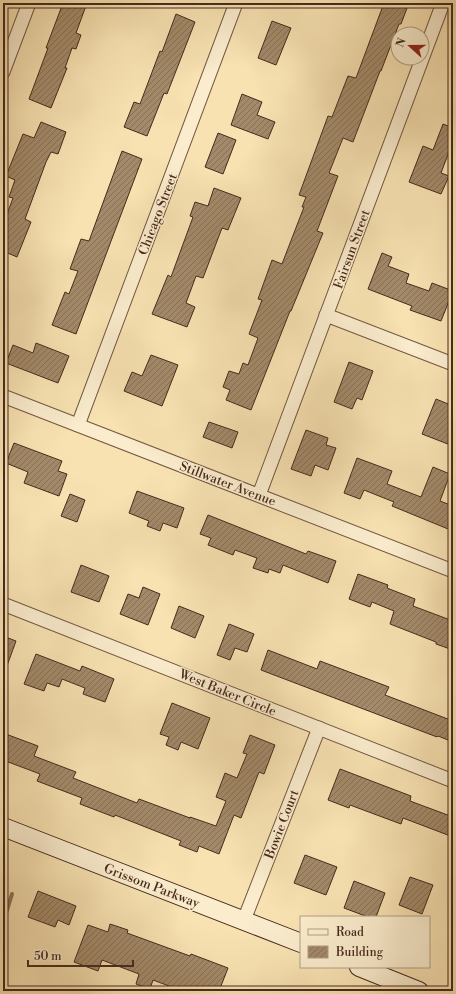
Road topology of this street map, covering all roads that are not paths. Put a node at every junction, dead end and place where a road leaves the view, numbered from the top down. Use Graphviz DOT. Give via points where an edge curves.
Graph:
graph roads {
  1 [pos="29,3"];
  2 [pos="236,3"];
  3 [pos="443,3"];
  4 [pos="3,72"];
  5 [pos="326,315"];
  6 [pos="453,364"];
  7 [pos="3,396"];
  8 [pos="78,425"];
  9 [pos="259,495"];
  10 [pos="453,571"];
  11 [pos="3,604"];
  12 [pos="319,728"];
  13 [pos="453,781"];
  14 [pos="3,827"];
  15 [pos="244,920"];
  16 [pos="300,943"];
  17 [pos="361,968"];
  18 [pos="391,986"];
  19 [pos="419,991"];
  1 -- 4 [label="street"];
  2 -- 8 [label="street, Chicago Street"];
  3 -- 5 [label="street, Fairsun Street"];
  5 -- 6 [label="street"];
  5 -- 9 [label="street, Fairsun Street"];
  7 -- 8 [label="street, Stillwater Avenue"];
  8 -- 9 [label="street, Stillwater Avenue"];
  9 -- 10 [label="street, Stillwater Avenue"];
  11 -- 12 [label="street, West Baker Circle"];
  12 -- 13 [label="street, West Baker Circle"];
  12 -- 15 [label="street, Bowie Court"];
  14 -- 15 [label="main road, Grissom Parkway"];
  15 -- 16 [label="main road, Grissom Parkway"];
  17 -- 18 [label="main road"];
  18 -- 19 [label="main road"];
}
